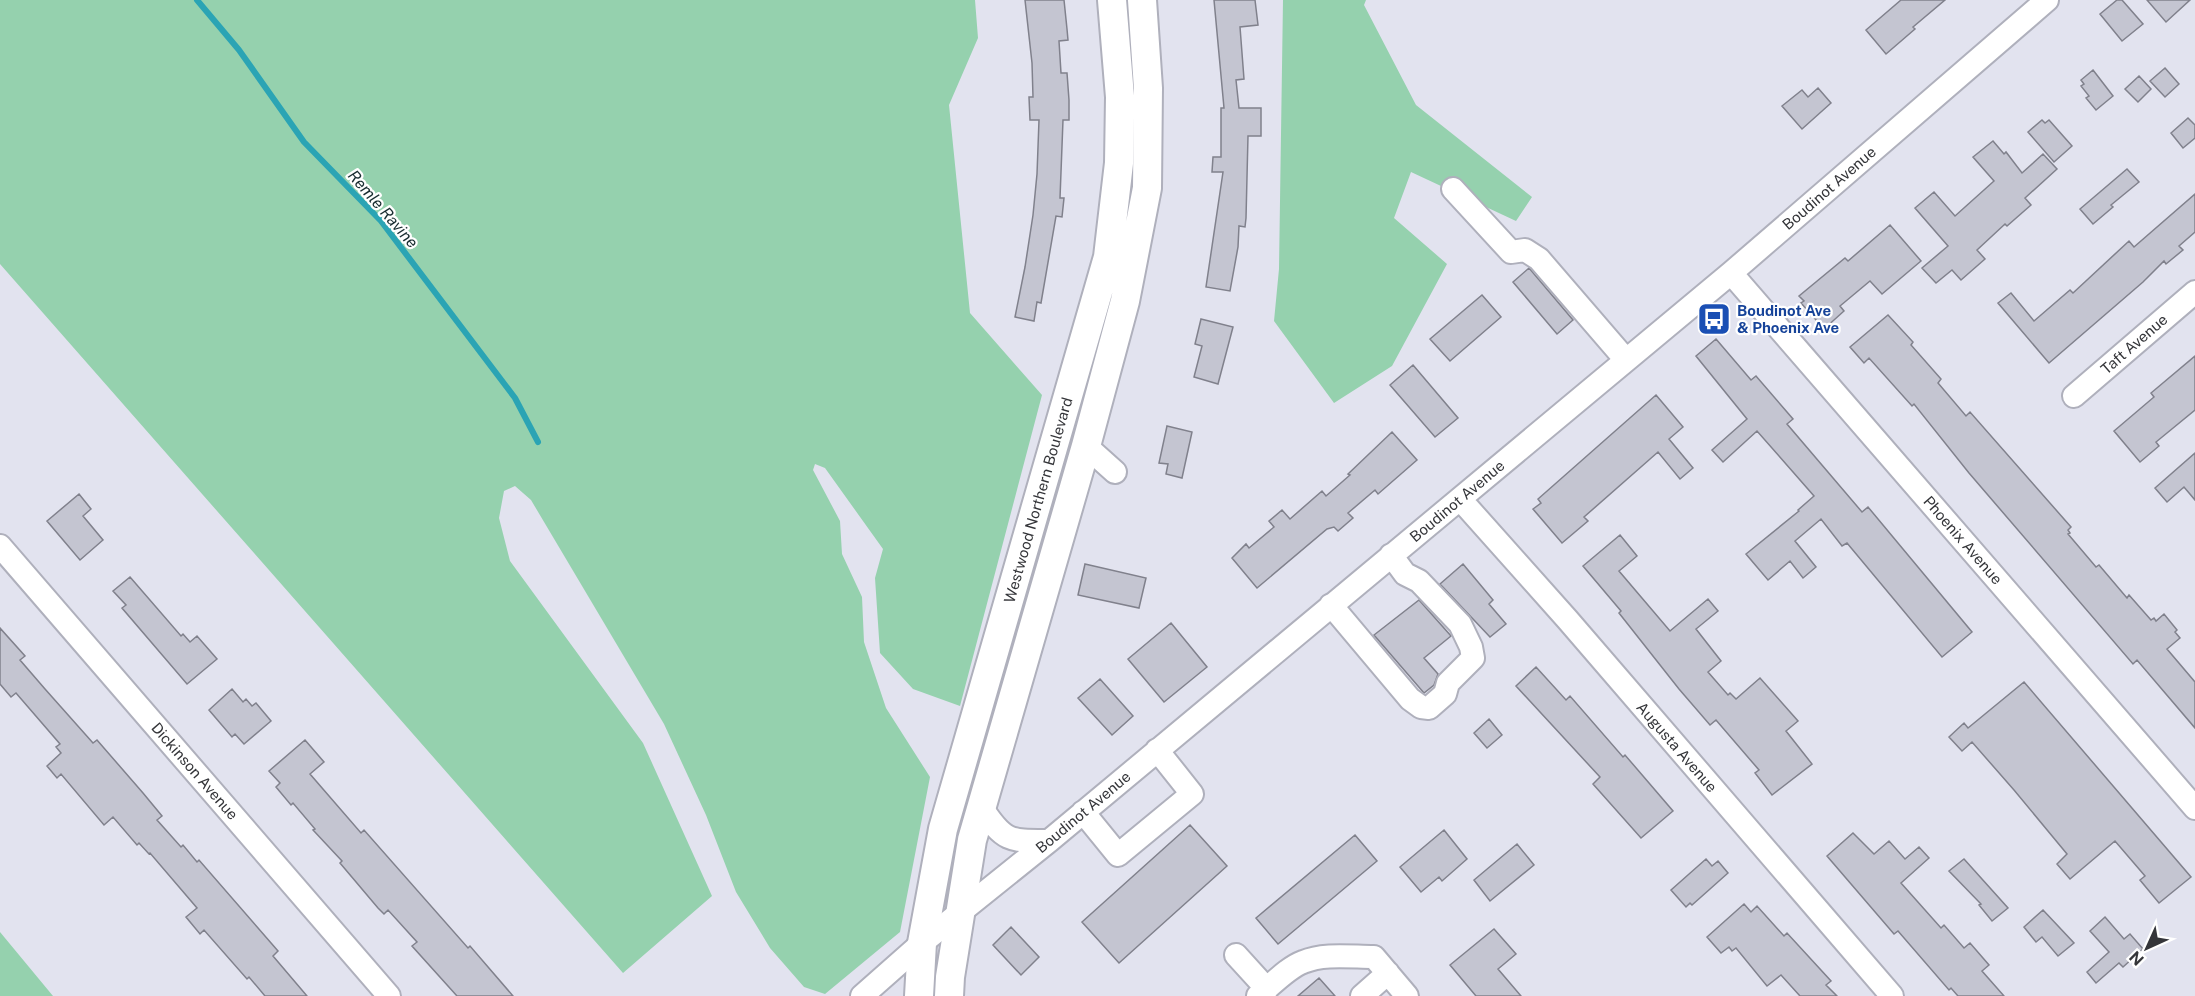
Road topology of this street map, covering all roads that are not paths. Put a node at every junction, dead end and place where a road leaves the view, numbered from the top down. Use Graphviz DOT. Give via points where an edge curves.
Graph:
graph roads {
  1 [pos="1112,0"];
  2 [pos="1142,0"];
  3 [pos="2047,0"];
  4 [pos="1453,189"];
  5 [pos="1731,273"];
  6 [pos="2195,292"];
  7 [pos="1626,360"];
  8 [pos="2074,396"];
  9 [pos="1057,436"];
  10 [pos="1086,446"];
  11 [pos="1115,472"];
  12 [pos="1460,499"];
  13 [pos="0,546"];
  14 [pos="1391,555"];
  15 [pos="1331,605"];
  16 [pos="1157,750"];
  17 [pos="982,808"];
  18 [pos="2195,808"];
  19 [pos="1083,812"];
  20 [pos="1049,841"];
  21 [pos="961,912"];
  22 [pos="922,943"];
  23 [pos="1236,955"];
  24 [pos="1381,965"];
  25 [pos="1262,992"];
  26 [pos="389,996"];
  27 [pos="862,996"];
  28 [pos="919,996"];
  29 [pos="949,996"];
  30 [pos="1362,996"];
  31 [pos="1407,996"];
  32 [pos="1892,996"];
  1 -- 9 [label="main road, Westwood Northern Boulevard" via="1120,97 1119,163 1108,257"];
  2 -- 10 [label="main road, Westwood Northern Boulevard" via="1148,88 1147,188 1125,301"];
  3 -- 5 [label="street, Boudinot Avenue"];
  4 -- 7 [label="street" via="1511,252 1525,250 1539,259"];
  5 -- 7 [label="street, Boudinot Avenue"];
  5 -- 18 [label="street, Phoenix Avenue"];
  6 -- 8 [label="street, Taft Avenue"];
  7 -- 12 [label="street, Boudinot Avenue"];
  9 -- 10 [label="main road"];
  9 -- 22 [label="main road, Westwood Northern Boulevard" via="943,829"];
  10 -- 11 [label="street"];
  10 -- 17 [label="main road, Westwood Northern Boulevard"];
  12 -- 14 [label="street, Boudinot Avenue"];
  12 -- 32 [label="street, Augusta Avenue"];
  13 -- 26 [label="street, Dickinson Avenue"];
  14 -- 15 [label="street, Boudinot Avenue"];
  14 -- 15 [label="street" via="1405,574 1419,581 1460,624 1473,653 1473,658 1448,682 1438,701 1428,708 1410,699"];
  15 -- 16 [label="street, Boudinot Avenue"];
  16 -- 19 [label="street, Boudinot Avenue"];
  16 -- 19 [label="street" via="1192,794 1118,855"];
  17 -- 20 [label="street" via="999,832 1010,839"];
  17 -- 21 [label="main road, Westwood Northern Boulevard" via="972,840"];
  19 -- 20 [label="street, Boudinot Avenue"];
  20 -- 21 [label="street, Boudinot Avenue"];
  21 -- 22 [label="street, Boudinot Avenue"];
  21 -- 29 [label="main road, Westwood Northern Boulevard"];
  22 -- 27 [label="street, Boudinot Avenue"];
  22 -- 28 [label="main road, Westwood Northern Boulevard"];
  23 -- 25 [label="street"];
  24 -- 25 [label="street" via="1336,957 1313,959 1301,962"];
  24 -- 30 [label="street"];
  24 -- 31 [label="street"];
}
